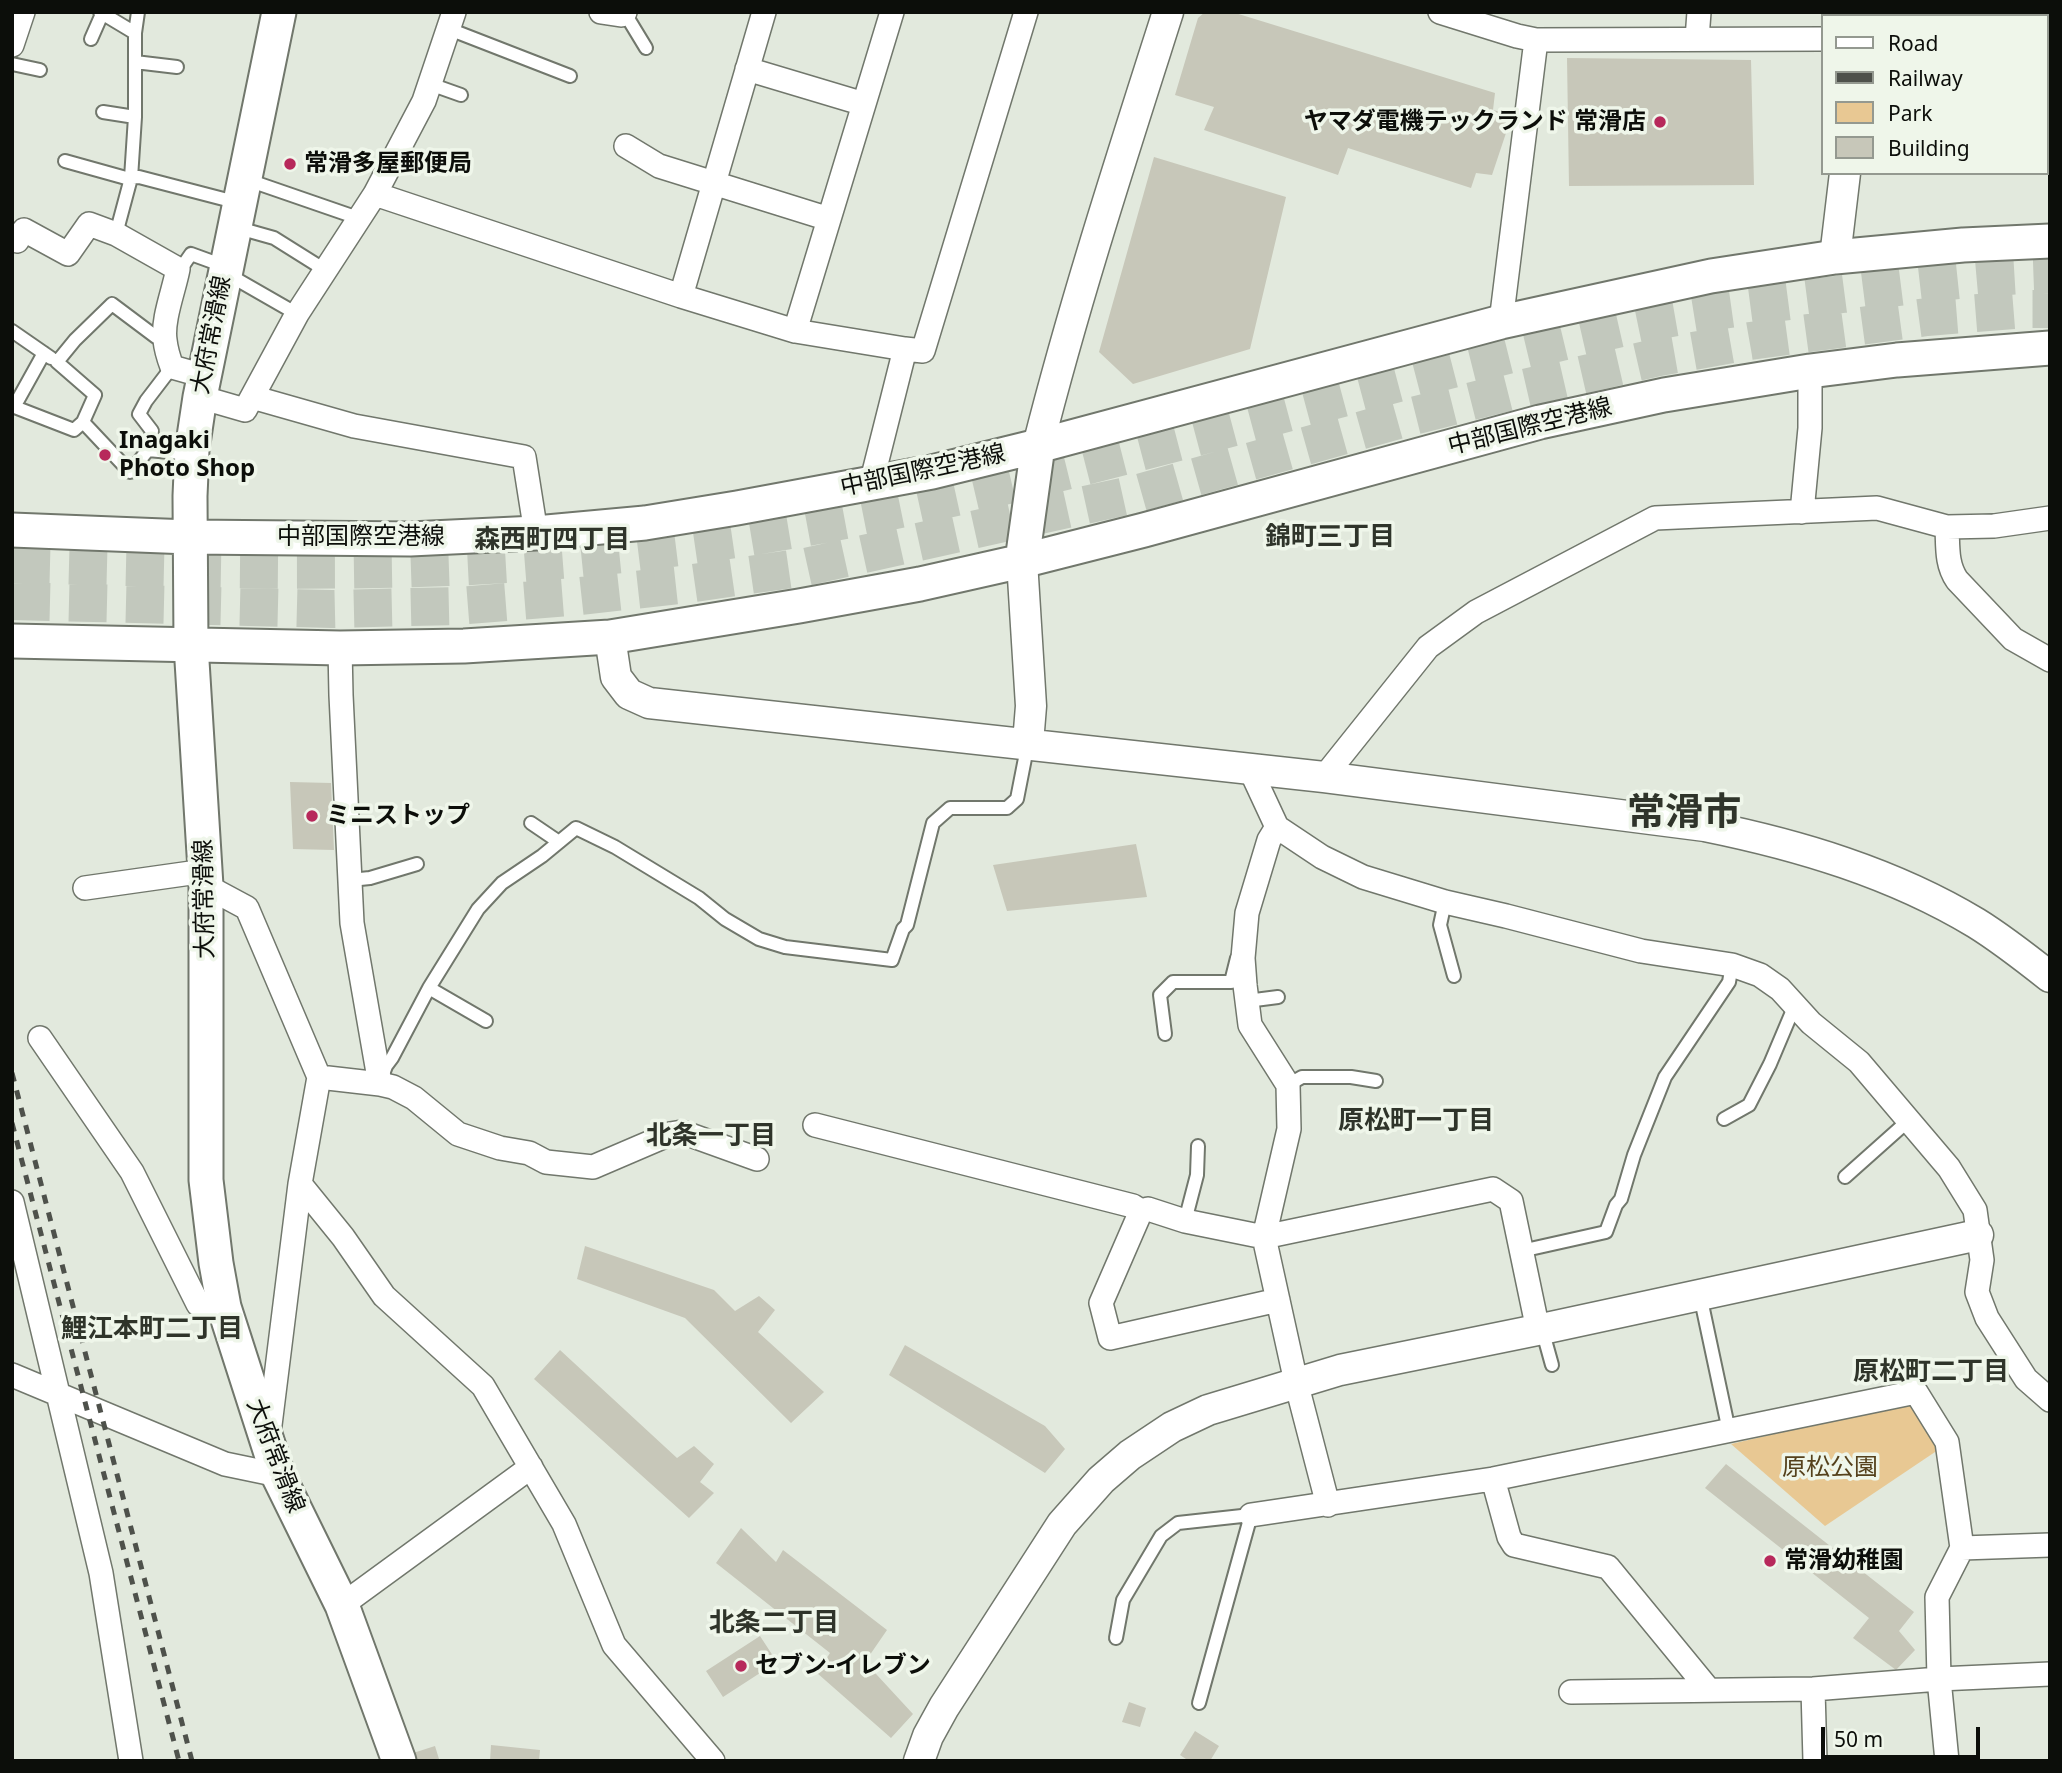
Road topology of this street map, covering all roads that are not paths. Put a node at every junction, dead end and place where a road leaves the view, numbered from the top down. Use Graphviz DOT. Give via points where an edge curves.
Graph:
graph roads {
  1 [pos="23,12"];
  2 [pos="138,12"];
  3 [pos="279,12"];
  4 [pos="764,12"];
  5 [pos="892,12"];
  6 [pos="1026,12"];
  7 [pos="1168,12"];
  8 [pos="1440,12"];
  9 [pos="1699,12"];
  10 [pos="101,13"];
  11 [pos="616,13"];
  12 [pos="452,21"];
  13 [pos="135,33"];
  14 [pos="90,39"];
  15 [pos="1697,39"];
  16 [pos="1820,39"];
  17 [pos="1536,40"];
  18 [pos="12,45"];
  19 [pos="646,48"];
  20 [pos="135,62"];
  21 [pos="12,64"];
  22 [pos="177,67"];
  23 [pos="747,69"];
  24 [pos="40,70"];
  25 [pos="570,76"];
  26 [pos="430,84"];
  27 [pos="461,95"];
  28 [pos="864,104"];
  29 [pos="103,112"];
  30 [pos="135,117"];
  31 [pos="626,146"];
  32 [pos="65,160"];
  33 [pos="1845,175"];
  34 [pos="131,178"];
  35 [pos="714,184"];
  36 [pos="375,194"];
  37 [pos="239,203"];
  38 [pos="358,218"];
  39 [pos="829,219"];
  40 [pos="116,234"];
  41 [pos="12,237"];
  42 [pos="2050,241"];
  43 [pos="1835,257"];
  44 [pos="178,269"];
  45 [pos="325,270"];
  46 [pos="225,271"];
  47 [pos="681,296"];
  48 [pos="297,314"];
  49 [pos="1501,322"];
  50 [pos="12,331"];
  51 [pos="795,331"];
  52 [pos="164,339"];
  53 [pos="2050,348"];
  54 [pos="905,349"];
  55 [pos="44,354"];
  56 [pos="57,362"];
  57 [pos="172,367"];
  58 [pos="1810,371"];
  59 [pos="202,386"];
  60 [pos="252,397"];
  61 [pos="13,407"];
  62 [pos="83,422"];
  63 [pos="1038,446"];
  64 [pos="148,450"];
  65 [pos="191,454"];
  66 [pos="871,484"];
  67 [pos="1802,512"];
  68 [pos="2050,518"];
  69 [pos="1947,527"];
  70 [pos="12,530"];
  71 [pos="536,533"];
  72 [pos="189,537"];
  73 [pos="1022,561"];
  74 [pos="610,637"];
  75 [pos="12,641"];
  76 [pos="191,645"];
  77 [pos="340,648"];
  78 [pos="2050,660"];
  79 [pos="1028,743"];
  80 [pos="1250,769"];
  81 [pos="1324,777"];
  82 [pos="531,823"];
  83 [pos="1277,827"];
  84 [pos="559,842"];
  85 [pos="417,864"];
  86 [pos="206,878"];
  87 [pos="350,880"];
  88 [pos="85,888"];
  89 [pos="1445,902"];
  90 [pos="1243,958"];
  91 [pos="1732,965"];
  92 [pos="1454,976"];
  93 [pos="2050,977"];
  94 [pos="429,988"];
  95 [pos="1278,997"];
  96 [pos="1247,1001"];
  97 [pos="1797,1007"];
  98 [pos="485,1021"];
  99 [pos="1165,1034"];
  100 [pos="40,1038"];
  101 [pos="319,1077"];
  102 [pos="1376,1081"];
  103 [pos="380,1084"];
  104 [pos="1288,1085"];
  105 [pos="1724,1119"];
  106 [pos="1909,1120"];
  107 [pos="815,1125"];
  108 [pos="1198,1146"];
  109 [pos="757,1159"];
  110 [pos="1845,1177"];
  111 [pos="300,1184"];
  112 [pos="12,1202"];
  113 [pos="1141,1211"];
  114 [pos="1185,1221"];
  115 [pos="1978,1235"];
  116 [pos="1264,1237"];
  117 [pos="1521,1251"];
  118 [pos="1700,1295"];
  119 [pos="1278,1300"];
  120 [pos="224,1307"];
  121 [pos="1540,1329"];
  122 [pos="1552,1366"];
  123 [pos="12,1375"];
  124 [pos="1296,1382"];
  125 [pos="59,1395"];
  126 [pos="2050,1400"];
  127 [pos="1729,1431"];
  128 [pos="272,1461"];
  129 [pos="531,1467"];
  130 [pos="1493,1479"];
  131 [pos="1328,1505"];
  132 [pos="1251,1515"];
  133 [pos="2050,1545"];
  134 [pos="1962,1548"];
  135 [pos="342,1605"];
  136 [pos="1116,1638"];
  137 [pos="2050,1674"];
  138 [pos="1939,1679"];
  139 [pos="1813,1689"];
  140 [pos="1709,1690"];
  141 [pos="1571,1692"];
  142 [pos="1199,1703"];
  143 [pos="131,1761"];
  144 [pos="400,1761"];
  145 [pos="713,1761"];
  146 [pos="919,1761"];
  147 [pos="1815,1761"];
  148 [pos="1947,1761"];
  1 -- 18 [label="street"];
  2 -- 13 [label="lane"];
  3 -- 37 [label="main road, 大府常滑線"];
  4 -- 23 [label="street"];
  5 -- 28 [label="street"];
  6 -- 54 [label="street" via="923,351"];
  7 -- 63 [label="street" via="1082,284"];
  8 -- 17 [label="street"];
  9 -- 15 [label="street"];
  10 -- 13 [label="lane"];
  10 -- 14 [label="lane"];
  11 -- 19 [label="lane" via="629,20"];
  12 -- 25 [label="lane"];
  12 -- 26 [label="street"];
  13 -- 20 [label="lane"];
  15 -- 16 [label="street"];
  15 -- 17 [label="street"];
  17 -- 49 [label="street"];
  20 -- 22 [label="lane"];
  20 -- 30 [label="lane"];
  21 -- 24 [label="lane"];
  23 -- 28 [label="street"];
  23 -- 35 [label="street"];
  26 -- 27 [label="lane"];
  26 -- 36 [label="street"];
  28 -- 39 [label="street"];
  29 -- 30 [label="lane"];
  30 -- 34 [label="lane"];
  31 -- 35 [label="street" via="659,166"];
  32 -- 34 [label="lane"];
  33 -- 43 [label="street"];
  34 -- 37 [label="lane"];
  34 -- 40 [label="lane"];
  35 -- 39 [label="street"];
  35 -- 47 [label="street"];
  36 -- 38 [label="street"];
  36 -- 47 [label="street"];
  37 -- 38 [label="lane"];
  37 -- 45 [label="lane" via="274,238"];
  37 -- 46 [label="main road, 大府常滑線"];
  38 -- 45 [label="street"];
  39 -- 51 [label="street"];
  40 -- 41 [label="street" via="89,224 68,254 24,230 17,241"];
  40 -- 44 [label="street"];
  42 -- 43 [label="main road, 中部国際空港線"];
  43 -- 49 [label="main road, 中部国際空港線" via="1711,276"];
  44 -- 46 [label="lane" via="191,254"];
  44 -- 52 [label="street"];
  45 -- 48 [label="street"];
  46 -- 48 [label="lane"];
  46 -- 59 [label="main road, 大府常滑線"];
  47 -- 51 [label="street"];
  48 -- 60 [label="street"];
  49 -- 63 [label="main road, 中部国際空港線"];
  50 -- 55 [label="lane"];
  51 -- 54 [label="street"];
  52 -- 56 [label="lane" via="112,304"];
  52 -- 57 [label="street"];
  53 -- 58 [label="main road, 中部国際空港線"];
  54 -- 66 [label="street"];
  55 -- 56 [label="lane"];
  55 -- 61 [label="lane"];
  56 -- 62 [label="lane" via="95,395"];
  57 -- 59 [label="street"];
  57 -- 64 [label="lane" via="139,415 152,431"];
  58 -- 67 [label="street"];
  58 -- 73 [label="main road, 中部国際空港線" via="1540,422"];
  59 -- 60 [label="street" via="245,410"];
  59 -- 65 [label="main road, 大府常滑線"];
  60 -- 71 [label="street" via="354,426 524,457"];
  61 -- 62 [label="lane" via="74,430"];
  62 -- 64 [label="lane" via="130,472"];
  63 -- 66 [label="main road, 中部国際空港線"];
  63 -- 73 [label="main road, 中部国際空港線"];
  64 -- 65 [label="lane"];
  65 -- 72 [label="main road, 大府常滑線"];
  66 -- 71 [label="main road, 中部国際空港線" via="645,523"];
  67 -- 69 [label="street" via="1877,508"];
  67 -- 81 [label="street" via="1655,518 1476,612 1429,647"];
  68 -- 69 [label="street"];
  69 -- 78 [label="street" via="1948,561 1956,580 2013,639"];
  70 -- 72 [label="main road, 中部国際空港線"];
  71 -- 72 [label="main road, 中部国際空港線" via="410,539"];
  72 -- 76 [label="main road, 大府常滑線"];
  73 -- 74 [label="main road, 中部国際空港線" via="799,607"];
  73 -- 79 [label="street" via="1031,706"];
  74 -- 77 [label="main road, 中部国際空港線"];
  74 -- 79 [label="street" via="617,677 629,694 649,703"];
  75 -- 76 [label="main road, 中部国際空港線"];
  76 -- 77 [label="main road, 中部国際空港線"];
  76 -- 86 [label="main road, 大府常滑線"];
  77 -- 87 [label="street"];
  79 -- 80 [label="street"];
  79 -- 84 [label="lane" via="1017,799 1007,808 950,808 933,823 892,960 785,947 759,939 615,847 576,828"];
  80 -- 81 [label="street"];
  80 -- 83 [label="street"];
  81 -- 93 [label="street" via="1761,837 1874,873 1928,898 1976,923"];
  82 -- 84 [label="lane"];
  83 -- 89 [label="street" via="1363,877"];
  83 -- 90 [label="street" via="1247,914"];
  84 -- 94 [label="lane" via="502,883 478,909"];
  85 -- 87 [label="lane"];
  86 -- 88 [label="street"];
  86 -- 101 [label="street" via="247,908"];
  86 -- 120 [label="main road, 大府常滑線" via="206,1180"];
  87 -- 103 [label="street" via="352,923"];
  89 -- 91 [label="street" via="1640,951"];
  89 -- 92 [label="lane" via="1440,925"];
  90 -- 96 [label="street"];
  90 -- 99 [label="lane" via="1237,958 1231,982 1173,982 1160,995"];
  91 -- 97 [label="street" via="1760,975"];
  91 -- 117 [label="lane" via="1729,982 1665,1077 1606,1232"];
  94 -- 98 [label="lane"];
  94 -- 103 [label="lane"];
  95 -- 96 [label="lane"];
  96 -- 104 [label="street" via="1250,1036"];
  97 -- 105 [label="lane" via="1749,1105"];
  97 -- 106 [label="street" via="1860,1062"];
  100 -- 120 [label="street" via="132,1172 198,1304"];
  101 -- 103 [label="street"];
  101 -- 111 [label="street"];
  102 -- 104 [label="lane" via="1302,1077"];
  103 -- 109 [label="street" via="414,1098 458,1134 546,1162 593,1167 682,1132"];
  104 -- 116 [label="street" via="1289,1129"];
  106 -- 110 [label="lane"];
  106 -- 115 [label="street" via="1950,1168 1975,1210"];
  107 -- 113 [label="street"];
  108 -- 114 [label="lane" via="1197,1175"];
  111 -- 128 [label="street"];
  111 -- 129 [label="street" via="384,1296 483,1386"];
  112 -- 125 [label="street"];
  113 -- 114 [label="street" via="1148,1209"];
  113 -- 119 [label="street" via="1101,1303 1110,1338"];
  114 -- 116 [label="street"];
  115 -- 118 [label="street"];
  115 -- 126 [label="street" via="1982,1260 1977,1292 1987,1318 2026,1379"];
  116 -- 117 [label="street" via="1493,1189 1511,1200"];
  116 -- 119 [label="street"];
  117 -- 121 [label="street"];
  118 -- 121 [label="street"];
  118 -- 127 [label="lane"];
  119 -- 124 [label="street"];
  120 -- 128 [label="main road, 大府常滑線"];
  121 -- 122 [label="lane"];
  121 -- 124 [label="street"];
  123 -- 125 [label="street"];
  124 -- 131 [label="street"];
  124 -- 146 [label="street" via="1208,1410 1172,1427 1101,1480 1062,1524 944,1707"];
  125 -- 128 [label="street" via="225,1464"];
  125 -- 143 [label="street" via="101,1573"];
  127 -- 130 [label="street"];
  127 -- 134 [label="street" via="1916,1392 1947,1442"];
  128 -- 135 [label="main road, 大府常滑線"];
  129 -- 135 [label="street"];
  129 -- 145 [label="street" via="564,1524 614,1645"];
  130 -- 131 [label="street"];
  130 -- 140 [label="street" via="1514,1545 1608,1567"];
  131 -- 132 [label="street"];
  132 -- 136 [label="lane" via="1178,1523 1161,1536 1123,1600"];
  132 -- 142 [label="lane"];
  133 -- 134 [label="street"];
  134 -- 138 [label="street" via="1937,1597"];
  135 -- 144 [label="main road, 大府常滑線"];
  137 -- 138 [label="street"];
  138 -- 139 [label="street"];
  138 -- 148 [label="street"];
  139 -- 140 [label="street"];
  139 -- 147 [label="street"];
  140 -- 141 [label="street"];
}
